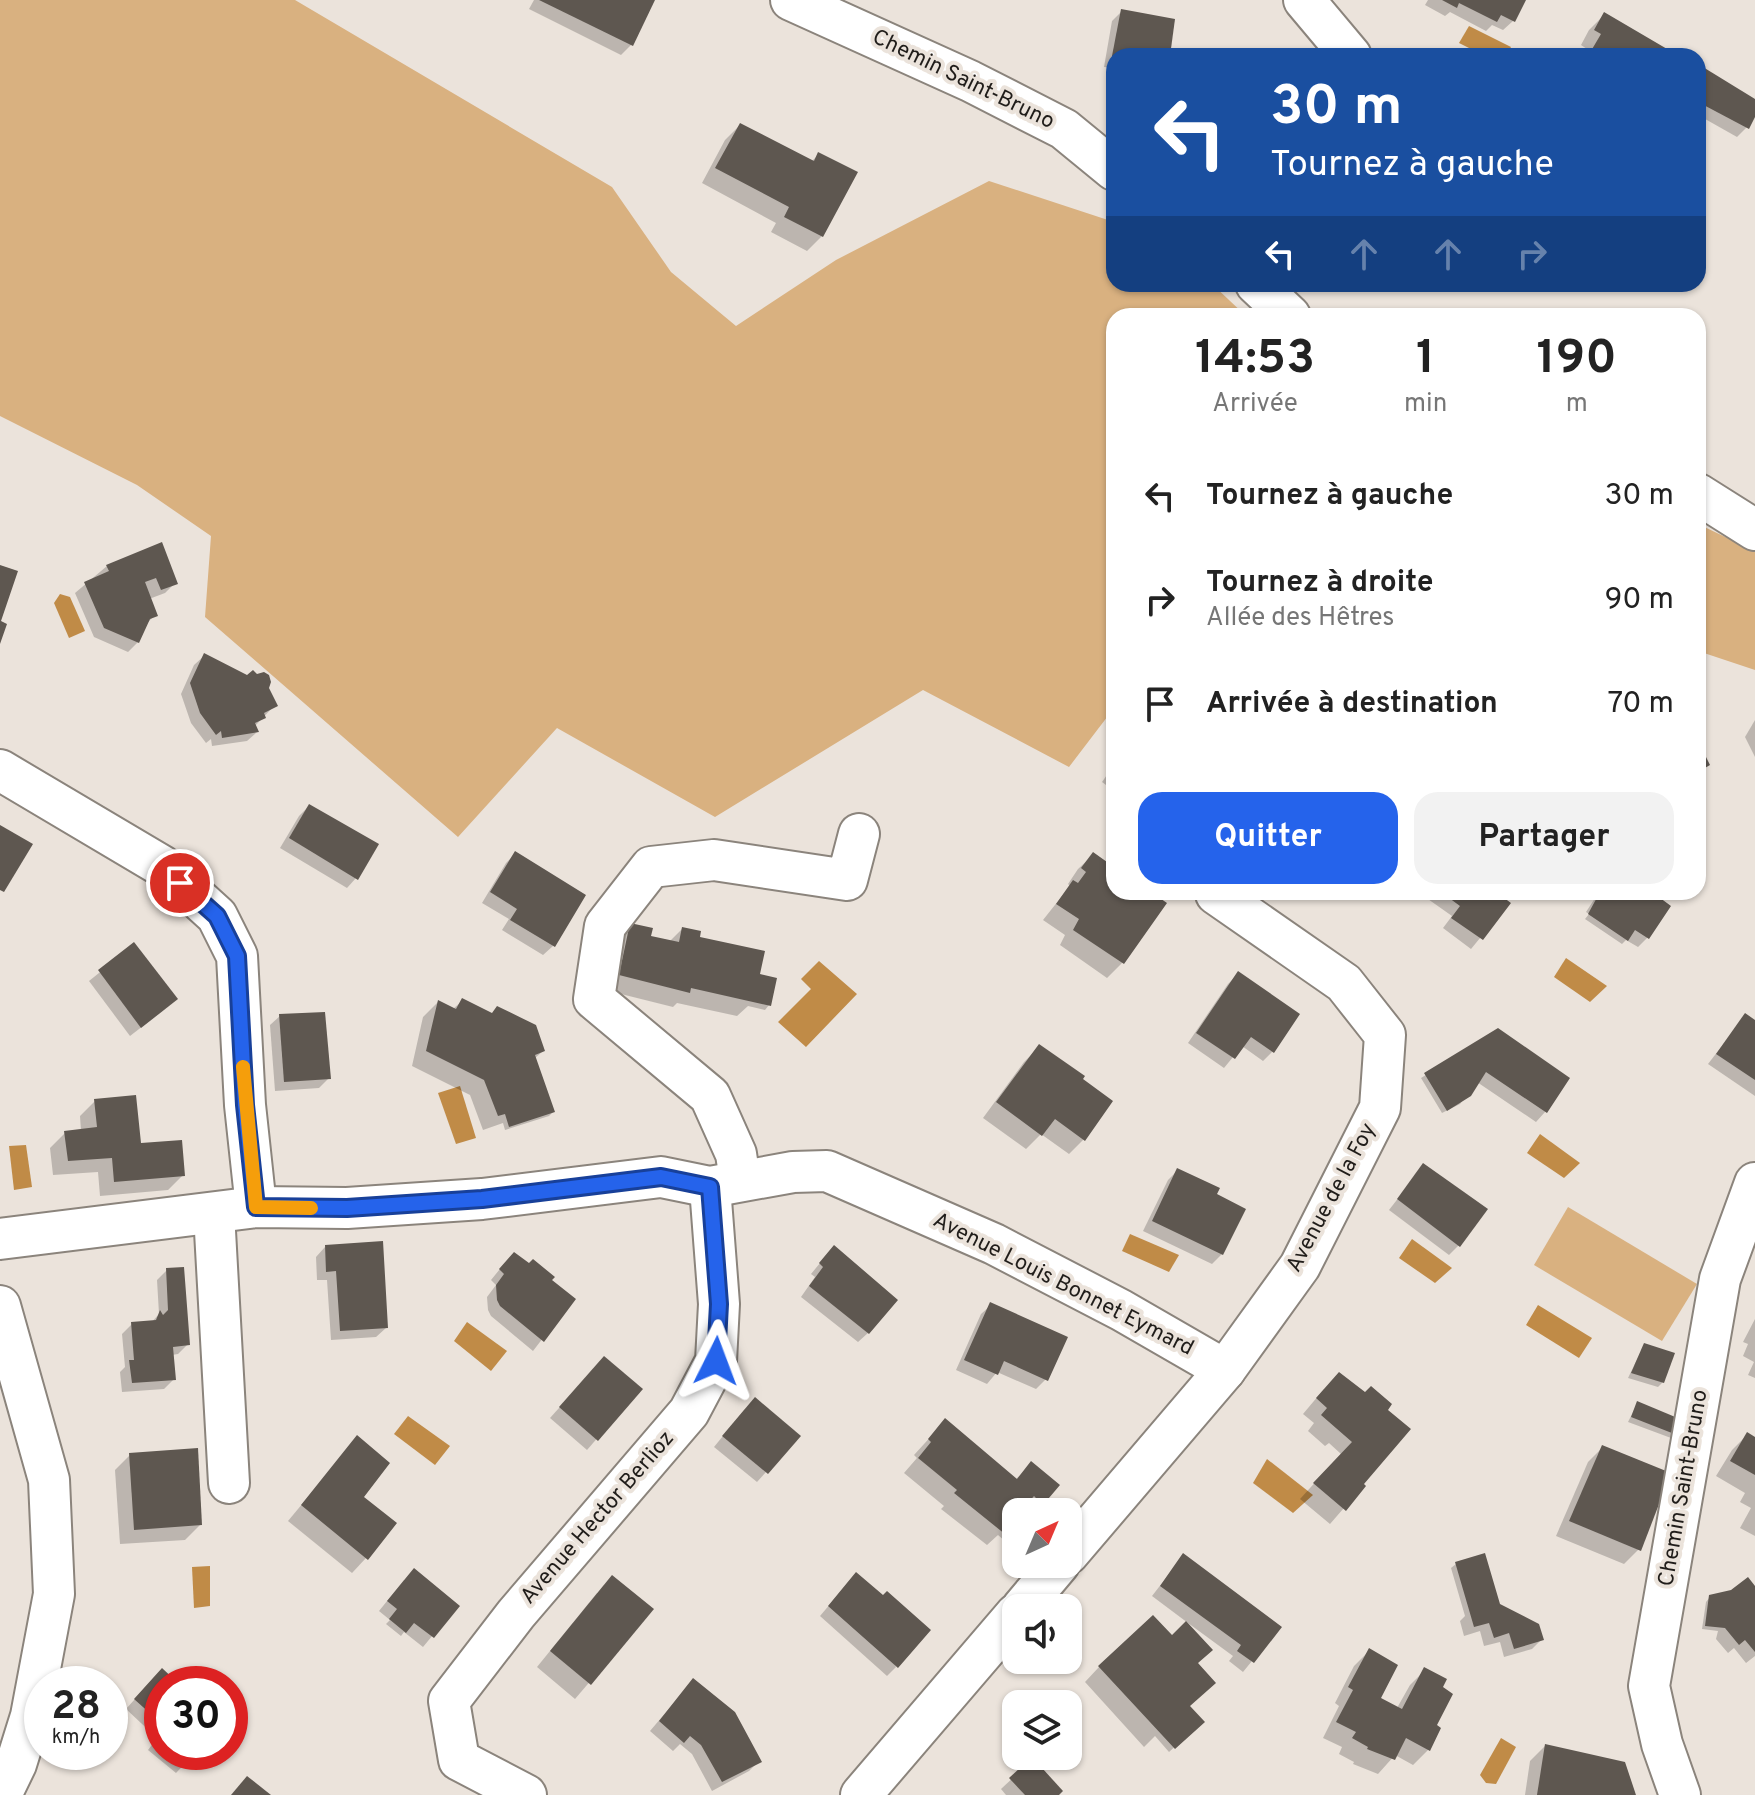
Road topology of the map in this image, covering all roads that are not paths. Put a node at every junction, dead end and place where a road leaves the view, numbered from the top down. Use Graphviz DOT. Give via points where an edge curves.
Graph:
graph roads {
  1 [pos="1304,0"];
  2 [pos="808,2"];
  3 [pos="1344,48"];
  4 [pos="1106,163"];
  5 [pos="1264,292"];
  6 [pos="1282,308"];
  7 [pos="1706,499"];
  8 [pos="1755,530"];
  9 [pos="0,770"];
  10 [pos="859,834"];
  11 [pos="1225,900"];
  12 [pos="725,1183"];
  13 [pos="1755,1183"];
  14 [pos="256,1207"];
  15 [pos="214,1213"];
  16 [pos="0,1239"];
  17 [pos="0,1306"];
  18 [pos="1225,1370"];
  19 [pos="229,1483"];
  20 [pos="1082,1538"];
  21 [pos="1047,1578"];
  22 [pos="1034,1594"];
  23 [pos="1002,1630"];
  24 [pos="1,1795"];
  25 [pos="526,1795"];
  26 [pos="861,1795"];
  27 [pos="1680,1795"];
  1 -- 3 [label="street"];
  2 -- 4 [label="street, Chemin Saint-Bruno" via="1064,129"];
  5 -- 6 [label="street"];
  7 -- 8 [label="street"];
  9 -- 14 [label="street" via="162,866 217,916 237,956"];
  10 -- 12 [label="street" via="847,880 714,860 651,867 605,926 594,999 710,1096 736,1154"];
  11 -- 18 [label="street, Avenue de la Foy" via="1344,983 1385,1035 1380,1108 1300,1266"];
  12 -- 14 [label="street, Avenue Louis Bonnet Eymard" via="661,1177 482,1199 347,1208"];
  12 -- 18 [label="street, Avenue Louis Bonnet Eymard" via="827,1171 994,1244"];
  12 -- 25 [label="street, Avenue Hector Berlioz" via="716,1361 689,1412 516,1614 449,1701 459,1760"];
  13 -- 27 [label="street, Chemin Saint-Bruno" via="1720,1279 1649,1686"];
  14 -- 15 [label="street, Avenue Louis Bonnet Eymard"];
  15 -- 16 [label="street, Avenue Louis Bonnet Eymard"];
  15 -- 19 [label="street"];
  17 -- 24 [label="street" via="49,1480 54,1594 31,1716"];
  18 -- 20 [label="street, Avenue de la Foy"];
  21 -- 22 [label="street"];
  23 -- 26 [label="street"];
}
